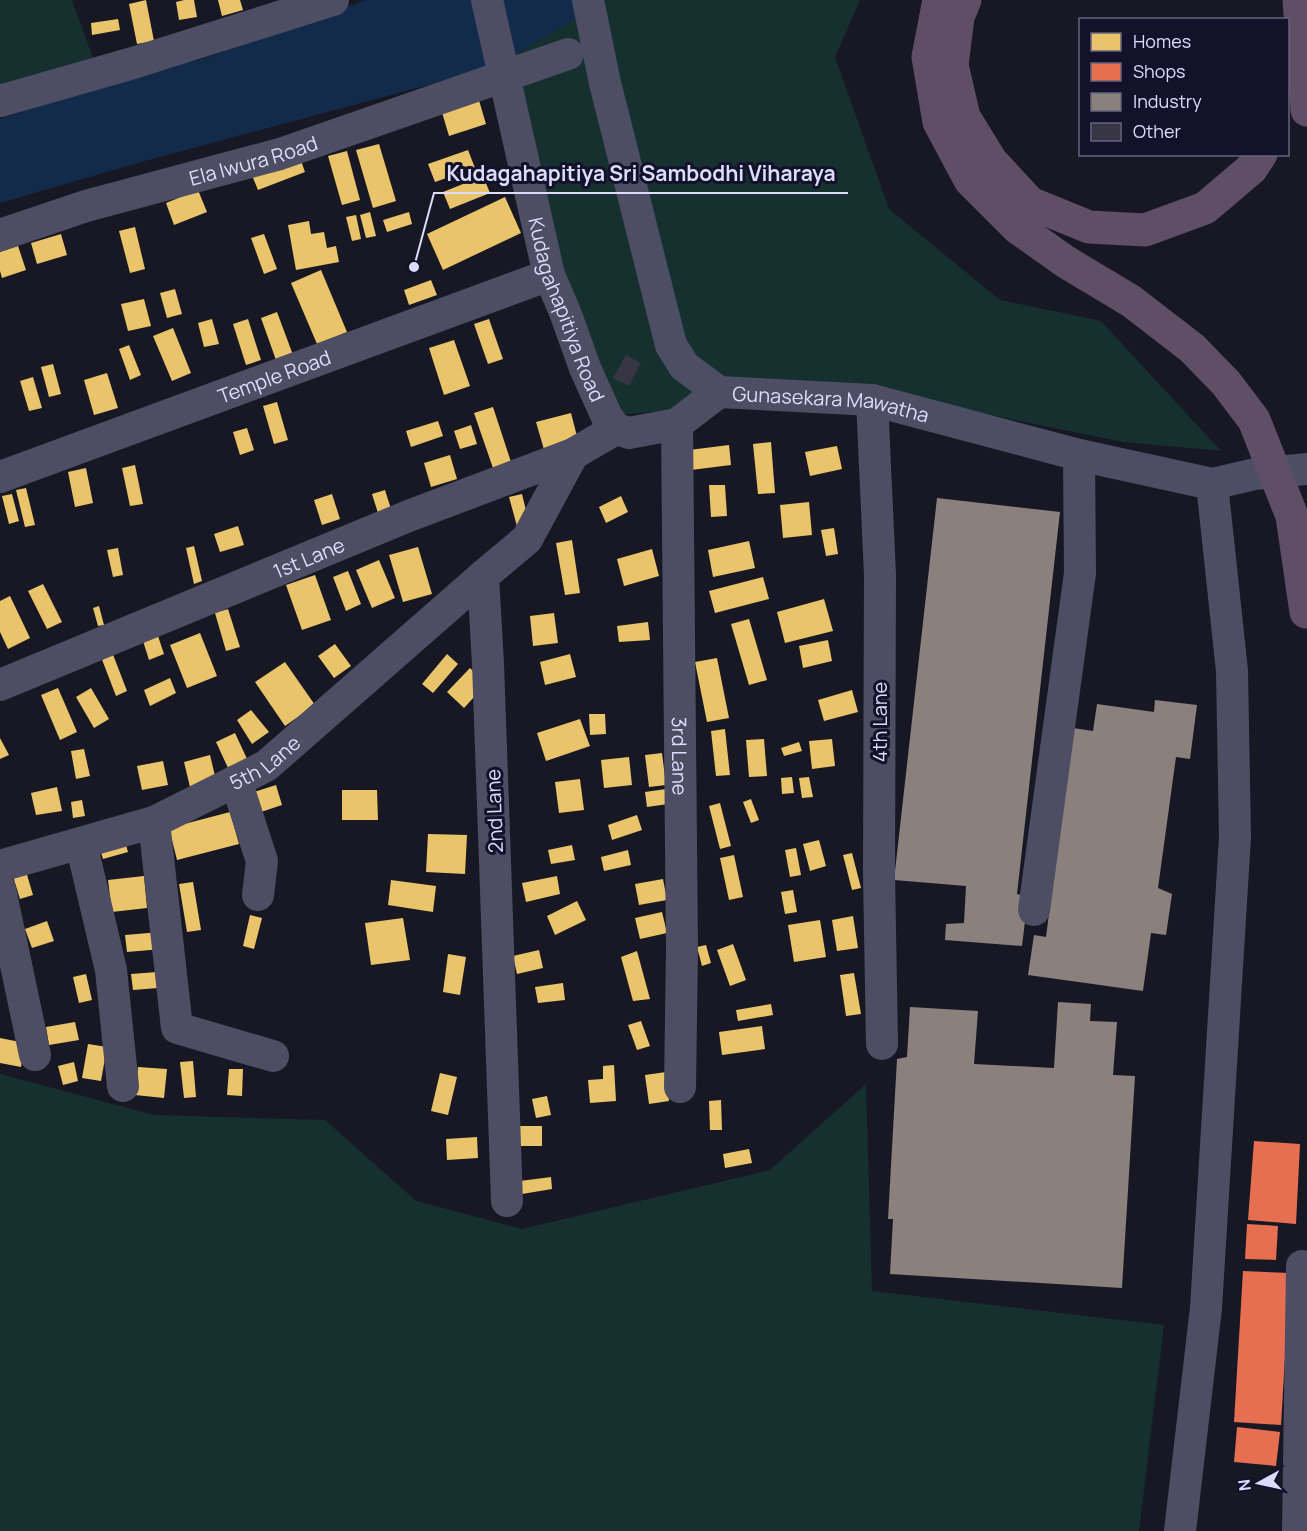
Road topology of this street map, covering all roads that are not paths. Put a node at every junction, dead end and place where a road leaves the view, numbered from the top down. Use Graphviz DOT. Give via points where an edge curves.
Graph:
graph roads {
  1 [pos="333,0"];
  2 [pos="487,0"];
  3 [pos="588,0"];
  4 [pos="939,0"];
  5 [pos="965,0"];
  6 [pos="1286,0"];
  7 [pos="1299,0"];
  8 [pos="1286,18"];
  9 [pos="568,54"];
  10 [pos="500,65"];
  11 [pos="0,101"];
  12 [pos="1307,110"];
  13 [pos="1256,162"];
  14 [pos="0,235"];
  15 [pos="549,274"];
  16 [pos="719,392"];
  17 [pos="872,400"];
  18 [pos="677,424"];
  19 [pos="616,429"];
  20 [pos="573,454"];
  21 [pos="1079,455"];
  22 [pos="1307,470"];
  23 [pos="0,477"];
  24 [pos="1212,484"];
  25 [pos="483,576"];
  26 [pos="1306,617"];
  27 [pos="0,686"];
  28 [pos="236,781"];
  29 [pos="154,822"];
  30 [pos="81,843"];
  31 [pos="0,866"];
  32 [pos="0,889"];
  33 [pos="258,895"];
  34 [pos="1034,910"];
  35 [pos="882,1044"];
  36 [pos="35,1055"];
  37 [pos="273,1056"];
  38 [pos="123,1086"];
  39 [pos="680,1087"];
  40 [pos="507,1201"];
  41 [pos="1302,1266"];
  42 [pos="1180,1531"];
  43 [pos="1298,1531"];
  1 -- 11 [label="street"];
  2 -- 10 [label="street, Kudagahapitiya Road"];
  3 -- 16 [label="street, Gunasekara Mawatha" via="671,345 684,366"];
  4 -- 26 [label="highway, bridge" via="928,57 939,122 970,180 1018,228 1131,301 1192,348 1226,383 1254,420 1292,516"];
  5 -- 13 [label="highway" via="958,16 952,65 964,117 991,161 1030,203 1089,227 1145,230 1205,208"];
  6 -- 8 [label="highway"];
  7 -- 12 [label="highway"];
  9 -- 10 [label="street, Ela Iwura Road"];
  10 -- 14 [label="street, Ela Iwura Road" via="280,154 86,206"];
  10 -- 15 [label="street, Kudagahapitiya Road"];
  15 -- 19 [label="street, Kudagahapitiya Road" via="585,368"];
  15 -- 23 [label="street, Temple Road"];
  16 -- 17 [label="street, Gunasekara Mawatha"];
  16 -- 18 [label="street"];
  17 -- 21 [label="street, Gunasekara Mawatha"];
  17 -- 35 [label="street, 4th Lane" via="880,575"];
  18 -- 19 [label="street" via="629,433"];
  18 -- 39 [label="street, 3rd Lane"];
  19 -- 20 [label="street, 1st Lane"];
  20 -- 25 [label="street" via="527,539"];
  20 -- 27 [label="street, 1st Lane" via="411,515"];
  21 -- 24 [label="street, Gunasekara Mawatha"];
  21 -- 34 [label="street" via="1080,573"];
  22 -- 24 [label="street" via="1255,474"];
  24 -- 42 [label="street" via="1232,671 1235,837 1206,1308"];
  25 -- 28 [label="street, 5th Lane" via="266,766"];
  25 -- 40 [label="street, 2nd Lane"];
  28 -- 29 [label="street, 5th Lane"];
  28 -- 33 [label="street" via="262,861"];
  29 -- 30 [label="street, 5th Lane"];
  29 -- 37 [label="street" via="177,1028"];
  30 -- 31 [label="street, 5th Lane"];
  30 -- 38 [label="street" via="111,970"];
  32 -- 36 [label="street"];
  41 -- 43 [label="street"];
}
